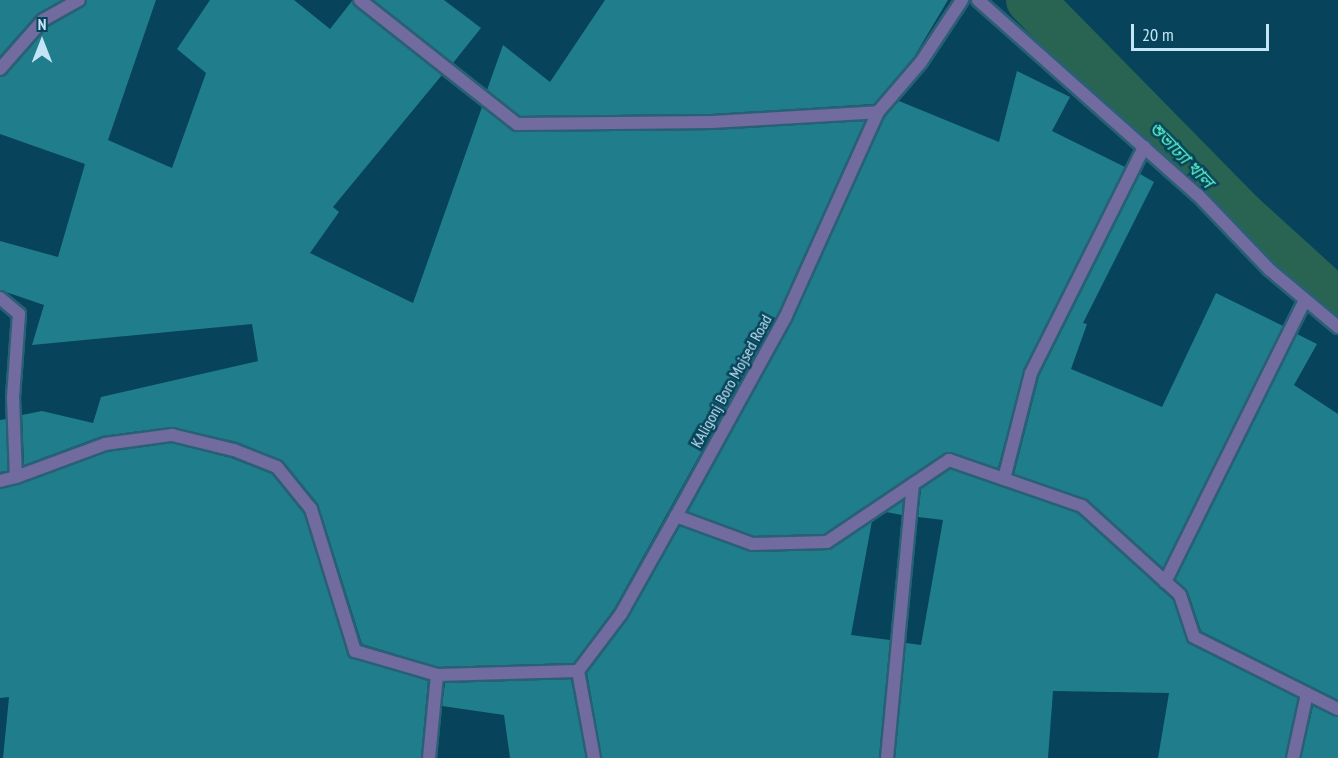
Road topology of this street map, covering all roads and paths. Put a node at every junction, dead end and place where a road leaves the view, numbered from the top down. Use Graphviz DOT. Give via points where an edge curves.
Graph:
graph roads {
  1 [pos="79,0"];
  2 [pos="360,0"];
  3 [pos="963,0"];
  4 [pos="978,0"];
  5 [pos="0,69"];
  6 [pos="878,112"];
  7 [pos="1144,147"];
  8 [pos="0,298"];
  9 [pos="1305,300"];
  10 [pos="1338,327"];
  11 [pos="15,477"];
  12 [pos="1004,479"];
  13 [pos="0,480"];
  14 [pos="913,484"];
  15 [pos="676,516"];
  16 [pos="1165,582"];
  17 [pos="578,671"];
  18 [pos="437,675"];
  19 [pos="1307,694"];
  20 [pos="1338,708"];
  21 [pos="429,758"];
  22 [pos="594,758"];
  23 [pos="887,758"];
  24 [pos="1293,758"];
  1 -- 5 [label="street" via="43,20"];
  2 -- 6 [label="street" via="517,124 712,122"];
  3 -- 6 [label="street, KAligonj Boro Mojsed Road" via="921,62"];
  4 -- 7 [label="street"];
  6 -- 15 [label="street, KAligonj Boro Mojsed Road" via="786,316"];
  7 -- 9 [label="street"];
  7 -- 12 [label="street" via="1031,373"];
  8 -- 11 [label="street" via="19,314 13,397"];
  9 -- 10 [label="street"];
  9 -- 16 [label="street"];
  11 -- 13 [label="street"];
  11 -- 18 [label="street" via="105,444 172,435 234,450 277,467 311,509 355,651"];
  12 -- 14 [label="street" via="949,460"];
  12 -- 16 [label="street" via="1082,506"];
  14 -- 15 [label="street" via="827,542 752,544"];
  14 -- 23 [label="street"];
  15 -- 17 [label="street, KAligonj Boro Mojsed Road" via="621,614"];
  16 -- 19 [label="street" via="1180,595 1194,637"];
  17 -- 18 [label="street"];
  17 -- 22 [label="street"];
  18 -- 21 [label="street"];
  19 -- 20 [label="street"];
  19 -- 24 [label="street"];
}
